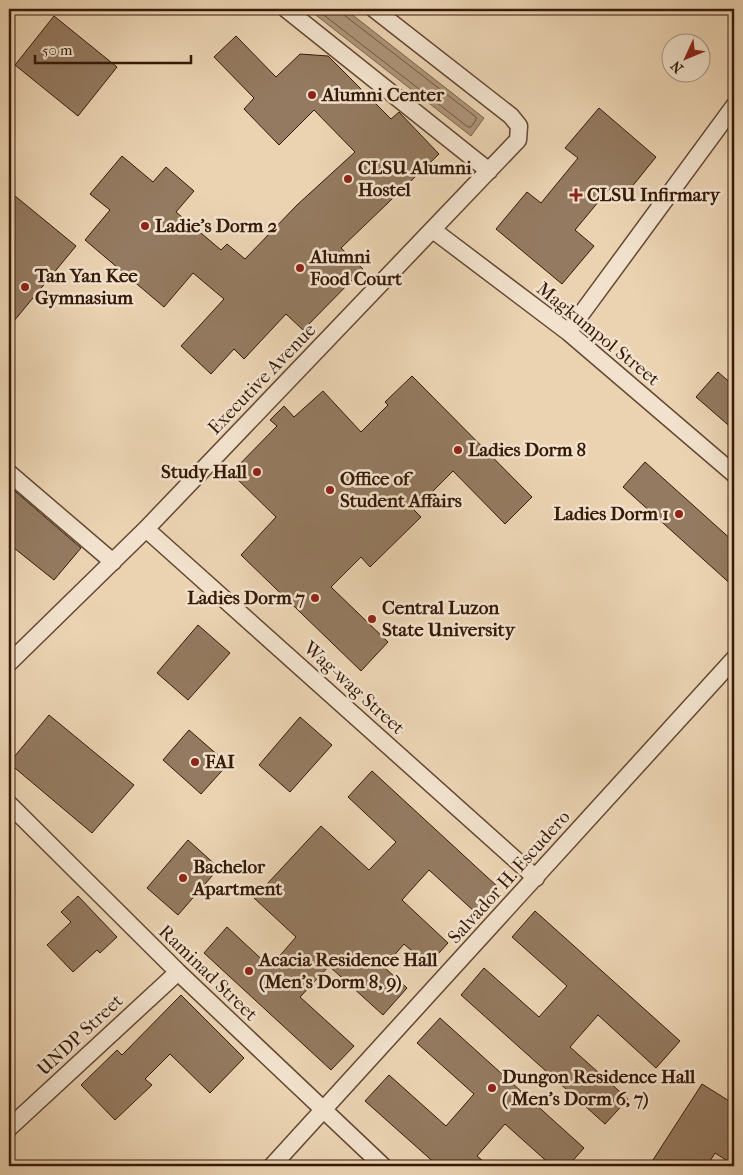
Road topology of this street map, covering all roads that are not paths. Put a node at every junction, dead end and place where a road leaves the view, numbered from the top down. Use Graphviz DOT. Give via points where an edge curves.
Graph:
graph roads {
  1 [pos="286,9"];
  2 [pos="374,9"];
  3 [pos="734,106"];
  4 [pos="489,171"];
  5 [pos="433,230"];
  6 [pos="568,332"];
  7 [pos="9,473"];
  8 [pos="734,474"];
  9 [pos="146,529"];
  10 [pos="113,562"];
  11 [pos="734,659"];
  12 [pos="9,663"];
  13 [pos="9,804"];
  14 [pos="536,878"];
  15 [pos="178,972"];
  16 [pos="323,1110"];
  17 [pos="9,1128"];
  18 [pos="272,1166"];
  19 [pos="383,1166"];
  1 -- 4 [label="street"];
  2 -- 4 [label="street, Executive Avenue" via="508,113 519,126 518,140"];
  3 -- 6 [label="street"];
  4 -- 5 [label="street, Executive Avenue"];
  5 -- 6 [label="street, Magkumpol Street"];
  5 -- 9 [label="street, Executive Avenue"];
  6 -- 8 [label="street, Magkumpol Street"];
  7 -- 10 [label="street"];
  9 -- 10 [label="street, Executive Avenue"];
  9 -- 14 [label="street, Wag-wag Street"];
  10 -- 12 [label="street, Executive Avenue"];
  11 -- 14 [label="street, Salvador H. Escudero"];
  13 -- 15 [label="street, Raminad Street"];
  14 -- 16 [label="street, Salvador H. Escudero"];
  15 -- 16 [label="street, Raminad Street"];
  15 -- 17 [label="street, UNDP Street"];
  16 -- 18 [label="street, Salvador H. Escudero"];
  16 -- 19 [label="street, Raminad Street"];
}
